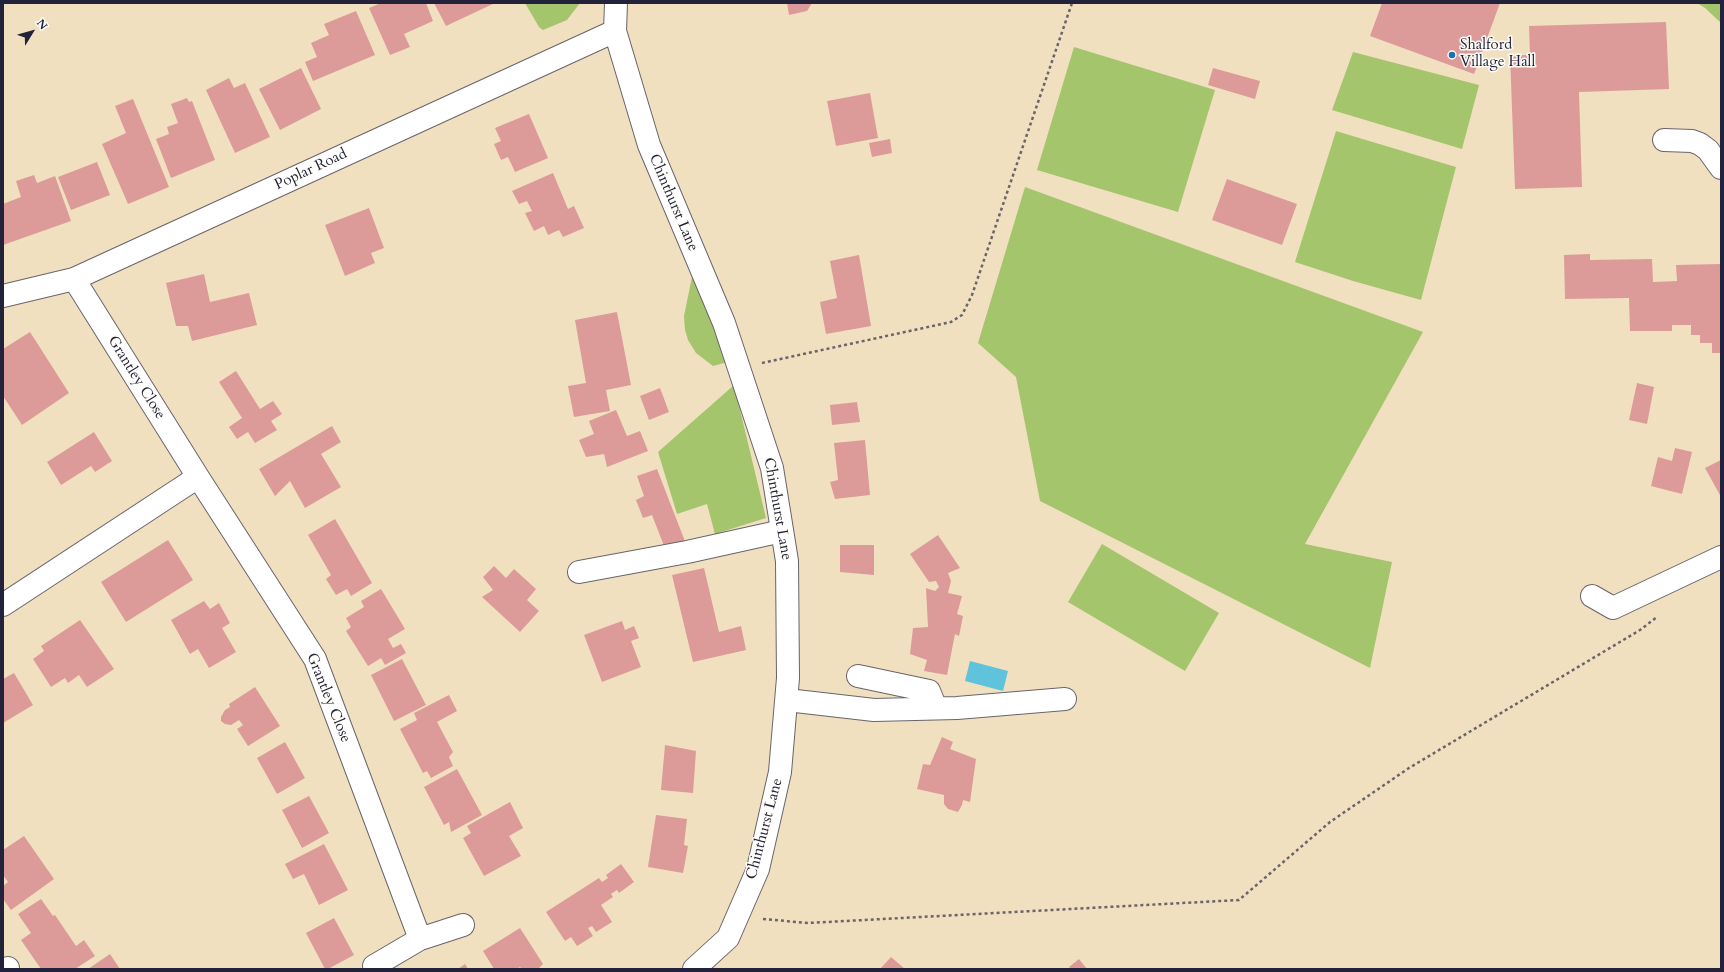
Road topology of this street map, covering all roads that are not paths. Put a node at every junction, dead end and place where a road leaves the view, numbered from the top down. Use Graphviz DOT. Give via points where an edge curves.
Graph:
graph roads {
  1 [pos="616,3"];
  2 [pos="615,31"];
  3 [pos="1664,140"];
  4 [pos="1721,168"];
  5 [pos="74,280"];
  6 [pos="3,296"];
  7 [pos="198,477"];
  8 [pos="782,531"];
  9 [pos="1721,557"];
  10 [pos="579,572"];
  11 [pos="1592,596"];
  12 [pos="3,605"];
  13 [pos="858,676"];
  14 [pos="1065,699"];
  15 [pos="787,700"];
  16 [pos="936,708"];
  17 [pos="462,925"];
  18 [pos="420,939"];
  19 [pos="374,966"];
  20 [pos="694,969"];
  1 -- 2 [label="street, Chinthurst Lane"];
  2 -- 5 [label="street, Poplar Road"];
  2 -- 8 [label="street, Chinthurst Lane" via="649,145 724,324 739,368 772,468"];
  3 -- 4 [label="street" via="1692,140 1708,150"];
  5 -- 6 [label="street, Poplar Road"];
  5 -- 7 [label="street, Grantley Close"];
  7 -- 12 [label="street"];
  7 -- 18 [label="street, Grantley Close" via="315,659"];
  8 -- 10 [label="street"];
  8 -- 15 [label="street, Chinthurst Lane" via="787,561"];
  9 -- 11 [label="street" via="1613,608"];
  13 -- 16 [label="street" via="929,691"];
  14 -- 16 [label="street"];
  15 -- 16 [label="street" via="874,710"];
  15 -- 20 [label="street, Chinthurst Lane" via="780,772 758,869 728,938"];
  17 -- 18 [label="street"];
  18 -- 19 [label="street"];
}
